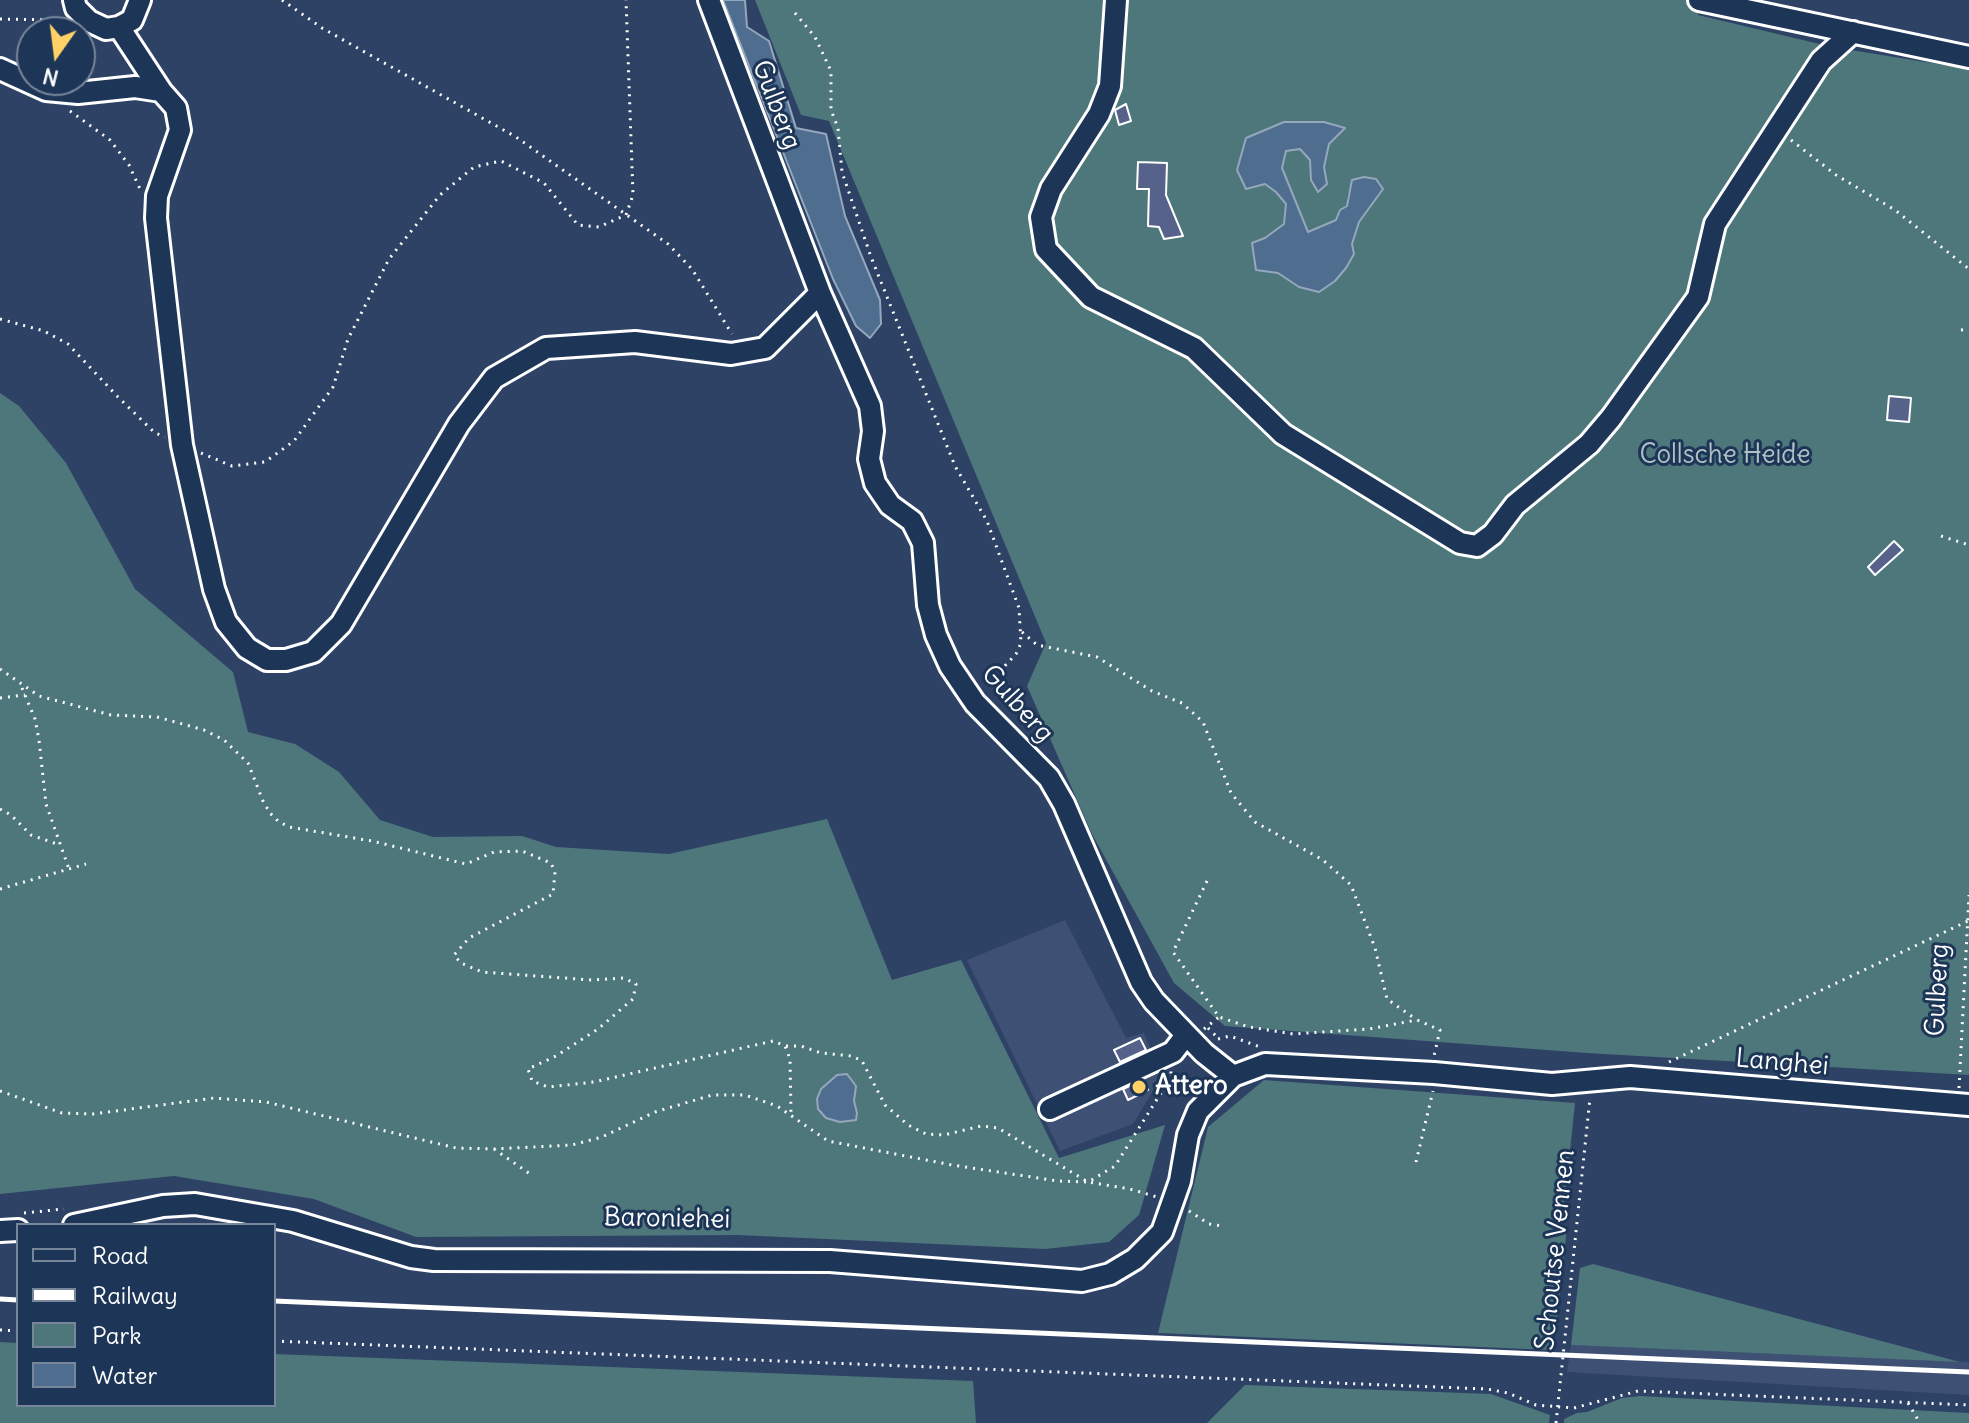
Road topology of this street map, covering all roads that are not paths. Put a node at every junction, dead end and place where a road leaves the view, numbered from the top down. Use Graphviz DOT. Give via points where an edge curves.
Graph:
graph roads {
  1 [pos="74,0"];
  2 [pos="140,0"];
  3 [pos="709,0"];
  4 [pos="1116,0"];
  5 [pos="1699,0"];
  6 [pos="119,27"];
  7 [pos="1853,32"];
  8 [pos="1969,57"];
  9 [pos="0,69"];
  10 [pos="161,91"];
  11 [pos="820,293"];
  12 [pos="1186,1035"];
  13 [pos="1233,1076"];
  14 [pos="1964,1096"];
  15 [pos="1050,1109"];
  16 [pos="74,1216"];
  17 [pos="16,1222"];
  18 [pos="0,1231"];
  1 -- 6 [label="street" via="89,21 106,29"];
  2 -- 6 [label="street" via="132,20"];
  3 -- 11 [label="street, Gulberg"];
  4 -- 7 [label="street" via="1110,86 1099,114 1051,189 1041,217 1046,249 1091,297 1194,348 1283,434 1460,543 1477,546 1611,418 1698,297 1715,224 1821,61"];
  5 -- 7 [label="street"];
  6 -- 10 [label="street"];
  7 -- 8 [label="street"];
  9 -- 10 [label="street" via="46,90"];
  10 -- 11 [label="street" via="176,108 180,130 157,196 156,218 182,445 226,622 247,648 267,660 313,652 341,624 459,424 494,378 546,348 635,342 731,354 765,348"];
  11 -- 12 [label="street, Gulberg" via="870,406 869,459 875,483 890,505 912,521 923,543 928,605 950,666 975,703 1049,778 1141,982"];
  12 -- 13 [label="street, Gulberg" via="1211,1045"];
  12 -- 15 [label="street" via="1173,1052"];
  13 -- 14 [label="street, Langhei" via="1265,1064 1552,1084 1630,1077"];
  13 -- 16 [label="street, Baroniehei" via="1198,1111 1165,1196 1162,1232 1135,1259 1110,1274 1082,1281 830,1261 434,1260 293,1221 195,1204"];
  17 -- 18 [label="street"];
}
